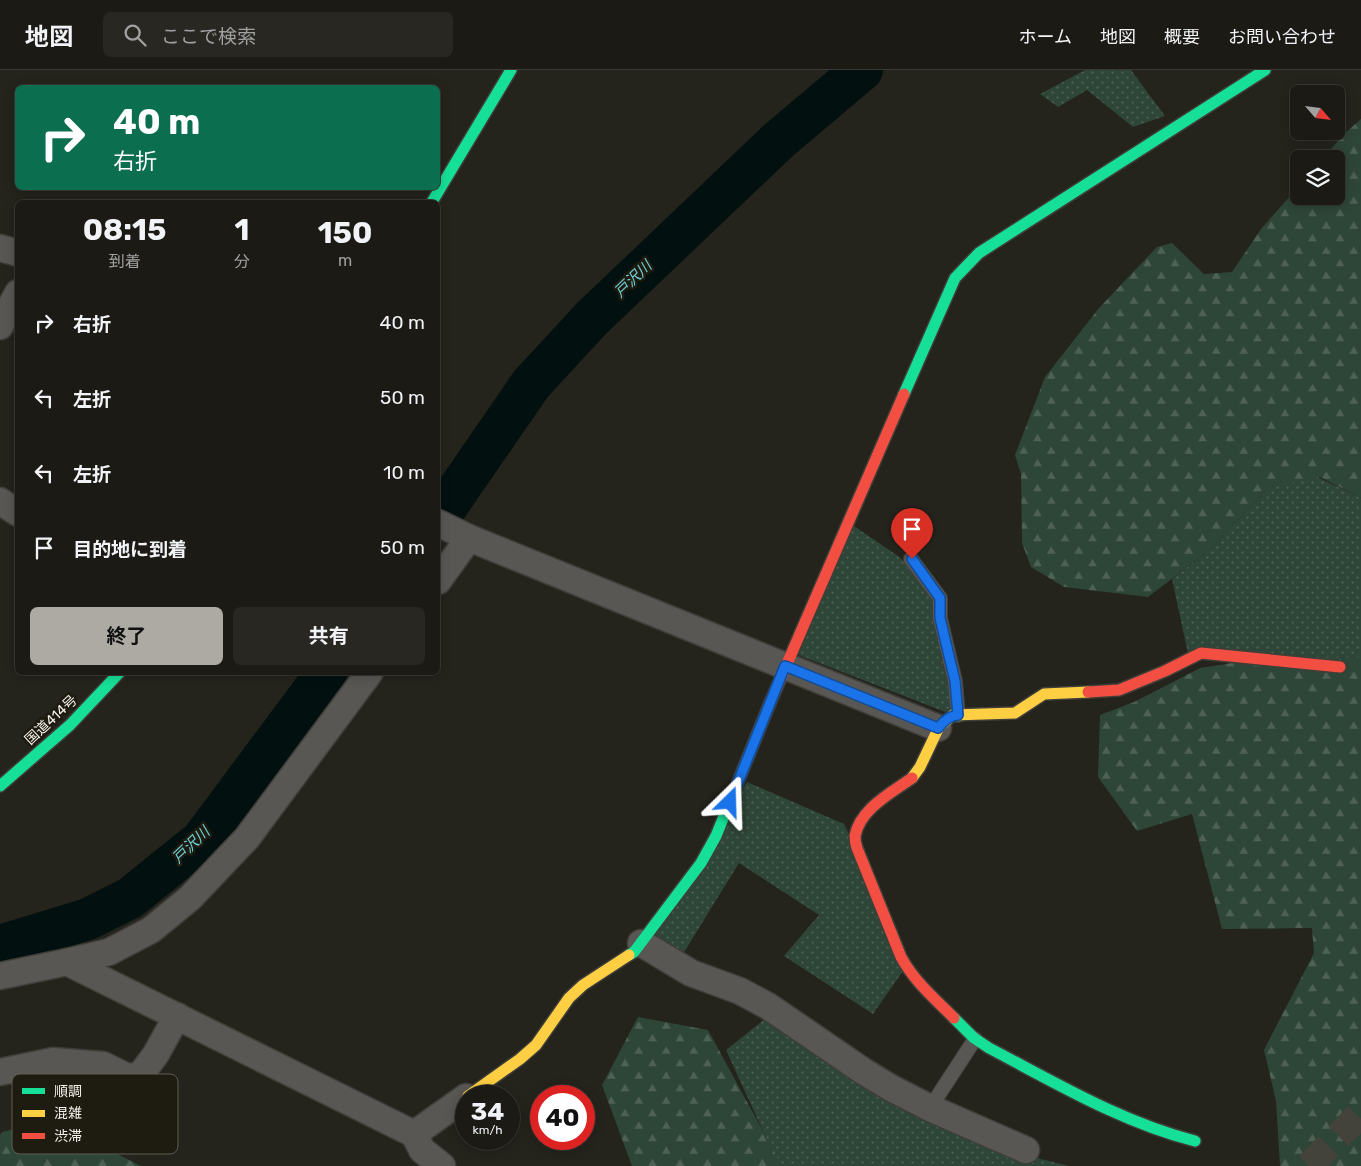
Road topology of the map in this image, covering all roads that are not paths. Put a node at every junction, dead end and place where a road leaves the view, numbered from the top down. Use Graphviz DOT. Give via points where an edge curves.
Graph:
graph roads {
  1 [pos="511,70"];
  2 [pos="1265,70"];
  3 [pos="440,189"];
  4 [pos="0,248"];
  5 [pos="15,252"];
  6 [pos="15,298"];
  7 [pos="0,326"];
  8 [pos="0,501"];
  9 [pos="15,511"];
  10 [pos="440,524"];
  11 [pos="469,538"];
  12 [pos="912,559"];
  13 [pos="440,578"];
  14 [pos="785,666"];
  15 [pos="1340,667"];
  16 [pos="117,675"];
  17 [pos="368,675"];
  18 [pos="948,722"];
  19 [pos="0,786"];
  20 [pos="641,943"];
  21 [pos="67,962"];
  22 [pos="0,976"];
  23 [pos="176,1016"];
  24 [pos="975,1038"];
  25 [pos="0,1072"];
  26 [pos="121,1074"];
  27 [pos="140,1074"];
  28 [pos="484,1085"];
  29 [pos="455,1105"];
  30 [pos="930,1108"];
  31 [pos="414,1134"];
  32 [pos="1195,1142"];
  33 [pos="1026,1150"];
  34 [pos="442,1166"];
  1 -- 3 [label="main road"];
  2 -- 14 [label="main road" via="979,253 955,278"];
  4 -- 5 [label="street"];
  6 -- 7 [label="street"];
  8 -- 9 [label="street"];
  10 -- 11 [label="street"];
  11 -- 13 [label="street"];
  11 -- 14 [label="street"];
  12 -- 18 [label="lane" via="940,598 940,618 955,681"];
  14 -- 18 [label="street"];
  14 -- 20 [label="main road" via="716,836 701,863"];
  15 -- 18 [label="main road" via="1201,652 1119,690 1044,694 1015,713"];
  16 -- 19 [label="main road, 国道414号" via="70,725"];
  17 -- 21 [label="street" via="247,838 190,898 150,930 109,952"];
  18 -- 24 [label="main road" via="912,778 869,811 855,837 901,958 919,983"];
  20 -- 28 [label="main road" via="634,952 569,998 536,1045"];
  20 -- 30 [label="street" via="691,973 740,991 768,1006 863,1071"];
  21 -- 22 [label="street"];
  21 -- 23 [label="street"];
  23 -- 27 [label="street" via="156,1054"];
  23 -- 31 [label="street"];
  24 -- 30 [label="lane"];
  24 -- 32 [label="main road" via="1129,1120"];
  25 -- 26 [label="street" via="53,1061 103,1065"];
  29 -- 31 [label="street"];
  30 -- 33 [label="street"];
  31 -- 34 [label="street" via="422,1150"];
}
